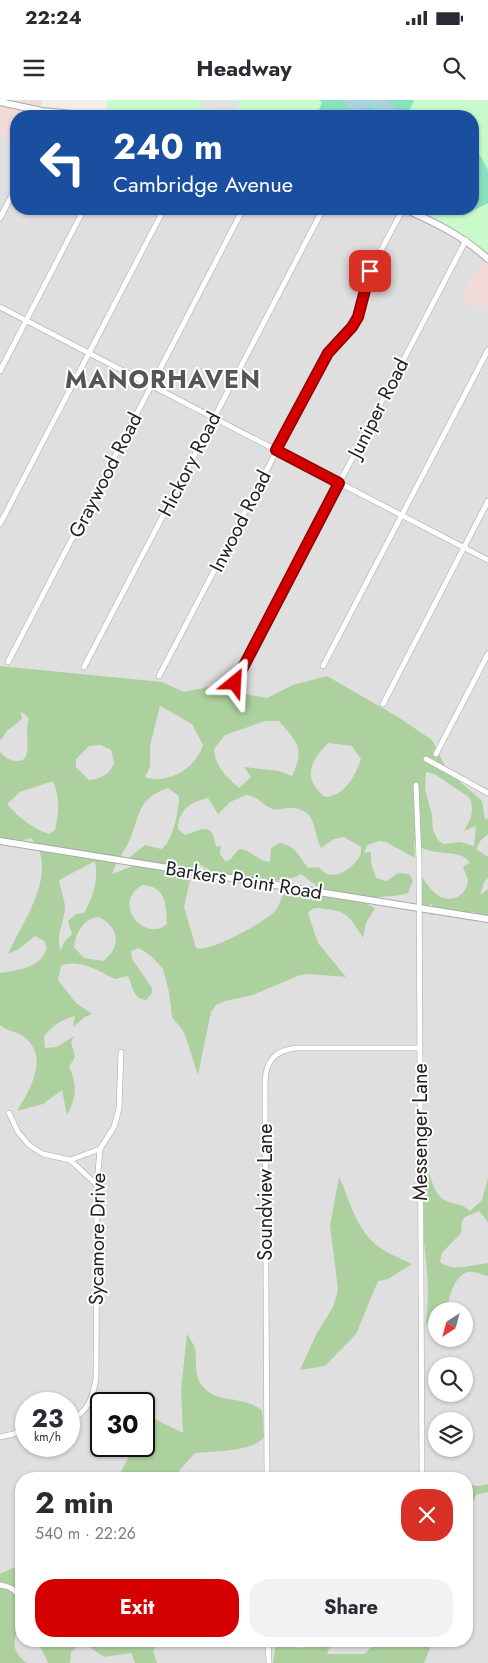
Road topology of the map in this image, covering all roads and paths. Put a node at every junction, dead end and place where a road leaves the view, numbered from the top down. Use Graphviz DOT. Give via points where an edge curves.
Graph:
graph roads {
  1 [pos="0,102"];
  2 [pos="36,110"];
  3 [pos="10,199"];
  4 [pos="81,215"];
  5 [pos="161,215"];
  6 [pos="240,215"];
  7 [pos="320,215"];
  8 [pos="401,215"];
  9 [pos="416,215"];
  10 [pos="0,218"];
  11 [pos="466,240"];
  12 [pos="488,259"];
  13 [pos="0,307"];
  14 [pos="26,320"];
  15 [pos="488,350"];
  16 [pos="89,353"];
  17 [pos="0,371"];
  18 [pos="151,385"];
  19 [pos="214,418"];
  20 [pos="276,450"];
  21 [pos="339,483"];
  22 [pos="488,501"];
  23 [pos="401,515"];
  24 [pos="0,524"];
  25 [pos="464,547"];
  26 [pos="488,560"];
  27 [pos="488,654"];
  28 [pos="8,662"];
  29 [pos="323,666"];
  30 [pos="84,667"];
  31 [pos="159,676"];
  32 [pos="235,683"];
  33 [pos="383,704"];
  34 [pos="436,754"];
  35 [pos="426,759"];
  36 [pos="416,785"];
  37 [pos="488,793"];
  38 [pos="0,841"];
  39 [pos="419,908"];
  40 [pos="488,919"];
  41 [pos="419,1048"];
  42 [pos="121,1052"];
  43 [pos="9,1113"];
  44 [pos="100,1149"];
  45 [pos="70,1160"];
  46 [pos="97,1184"];
  47 [pos="80,1414"];
  48 [pos="15,1434"];
  49 [pos="0,1437"];
  50 [pos="267,1472"];
  51 [pos="422,1472"];
  52 [pos="0,1585"];
  53 [pos="15,1590"];
  54 [pos="268,1647"];
  55 [pos="269,1663"];
  1 -- 2 [label="street"];
  3 -- 10 [label="street"];
  4 -- 14 [label="street"];
  5 -- 16 [label="street"];
  6 -- 18 [label="street, Graywood Road"];
  7 -- 19 [label="street, Hickory Road"];
  8 -- 20 [label="street, Inwood Road" via="370,271 358,317 328,353"];
  9 -- 11 [label="street"];
  11 -- 12 [label="street"];
  11 -- 21 [label="street, Juniper Road"];
  13 -- 14 [label="street"];
  14 -- 16 [label="street"];
  14 -- 17 [label="street"];
  15 -- 23 [label="street"];
  16 -- 18 [label="street"];
  16 -- 24 [label="street"];
  18 -- 19 [label="street"];
  18 -- 28 [label="street, Graywood Road"];
  19 -- 20 [label="street"];
  19 -- 30 [label="street, Hickory Road"];
  20 -- 21 [label="street"];
  20 -- 31 [label="street, Inwood Road"];
  21 -- 23 [label="street"];
  21 -- 32 [label="street, Juniper Road"];
  22 -- 25 [label="street"];
  23 -- 25 [label="street"];
  23 -- 29 [label="street"];
  25 -- 26 [label="street"];
  25 -- 33 [label="street"];
  27 -- 34 [label="street"];
  35 -- 37 [label="street"];
  36 -- 39 [label="street, Messenger Lane"];
  38 -- 39 [label="street, Barkers Point Road"];
  39 -- 40 [label="street, Barkers Point Road"];
  39 -- 41 [label="street, Messenger Lane"];
  41 -- 50 [label="street, Soundview Lane" via="297,1048 279,1052 267,1065 264,1081"];
  41 -- 51 [label="street, Messenger Lane"];
  42 -- 44 [label="street, Sycamore Drive" via="118,1117"];
  43 -- 45 [label="street" via="29,1145 43,1154"];
  44 -- 45 [label="street"];
  44 -- 46 [label="street, Sycamore Drive"];
  45 -- 46 [label="street"];
  46 -- 47 [label="street, Sycamore Drive" via="96,1378 89,1405"];
  48 -- 49 [label="street"];
  52 -- 53 [label="street"];
  54 -- 55 [label="street"];
}
